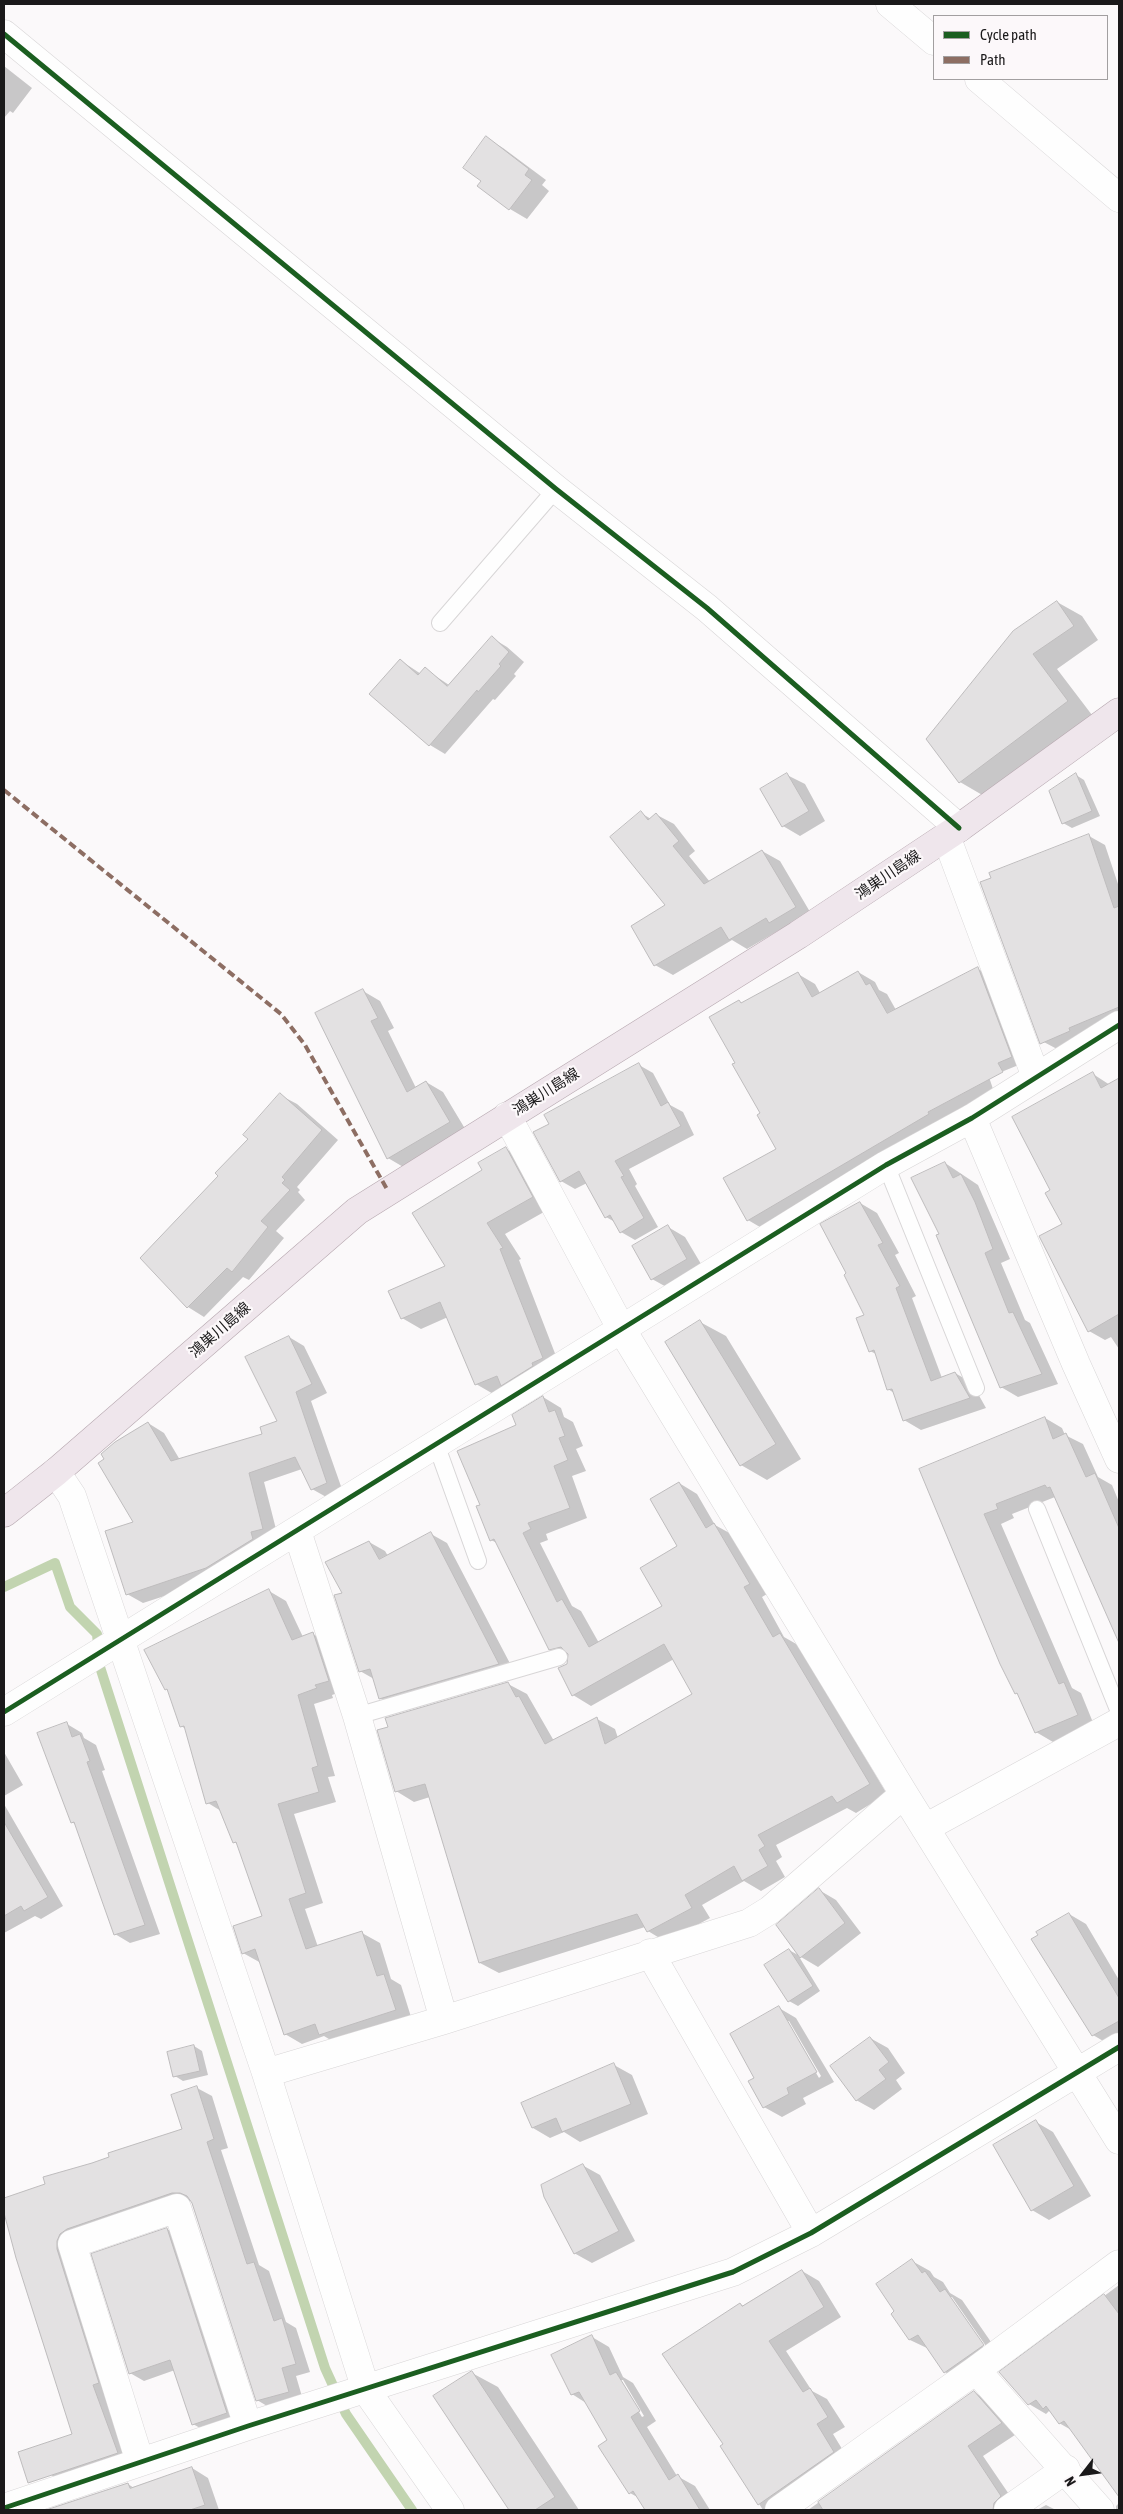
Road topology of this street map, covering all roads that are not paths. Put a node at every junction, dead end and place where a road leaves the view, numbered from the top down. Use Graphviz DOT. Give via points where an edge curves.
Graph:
graph roads {
  1 [pos="890,4"];
  2 [pos="4,34"];
  3 [pos="933,40"];
  4 [pos="980,80"];
  5 [pos="1119,198"];
  6 [pos="556,489"];
  7 [pos="440,624"];
  8 [pos="1119,712"];
  9 [pos="953,832"];
  10 [pos="1119,1025"];
  11 [pos="1036,1077"];
  12 [pos="507,1116"];
  13 [pos="972,1118"];
  14 [pos="886,1165"];
  15 [pos="622,1330"];
  16 [pos="976,1388"];
  17 [pos="436,1444"];
  18 [pos="1119,1459"];
  19 [pos="56,1472"];
  20 [pos="1037,1509"];
  21 [pos="4,1513"];
  22 [pos="297,1531"];
  23 [pos="478,1561"];
  24 [pos="119,1640"];
  25 [pos="559,1657"];
  26 [pos="4,1712"];
  27 [pos="1119,1712"];
  28 [pos="357,1716"];
  29 [pos="1119,1722"];
  30 [pos="904,1794"];
  31 [pos="924,1828"];
  32 [pos="650,1953"];
  33 [pos="444,2020"];
  34 [pos="1119,2047"];
  35 [pos="266,2073"];
  36 [pos="1076,2074"];
  37 [pos="1119,2140"];
  38 [pos="811,2233"];
  39 [pos="1119,2264"];
  40 [pos="976,2370"];
  41 [pos="351,2395"];
  42 [pos="248,2426"];
  43 [pos="140,2462"];
  44 [pos="1066,2469"];
  45 [pos="4,2508"];
  46 [pos="450,2510"];
  47 [pos="779,2510"];
  48 [pos="1008,2510"];
  49 [pos="1100,2510"];
  1 -- 3 [label="street"];
  2 -- 6 [label="street"];
  4 -- 5 [label="street"];
  6 -- 7 [label="lane"];
  6 -- 9 [label="street" via="707,608"];
  8 -- 9 [label="main road, 鴻巣川島線"];
  9 -- 11 [label="street"];
  9 -- 12 [label="main road, 鴻巣川島線" via="798,935"];
  10 -- 11 [label="street"];
  11 -- 13 [label="street"];
  12 -- 15 [label="street"];
  12 -- 19 [label="main road, 鴻巣川島線" via="357,1211"];
  13 -- 14 [label="street"];
  13 -- 18 [label="street"];
  14 -- 15 [label="street"];
  14 -- 16 [label="lane"];
  15 -- 17 [label="street"];
  15 -- 30 [label="street"];
  17 -- 22 [label="street"];
  17 -- 23 [label="lane"];
  19 -- 21 [label="main road, 鴻巣川島線"];
  19 -- 24 [label="street" via="72,1496"];
  20 -- 27 [label="lane"];
  22 -- 24 [label="street"];
  22 -- 28 [label="street"];
  24 -- 26 [label="street"];
  24 -- 35 [label="street"];
  25 -- 28 [label="lane"];
  28 -- 33 [label="street"];
  29 -- 31 [label="street"];
  30 -- 31 [label="street"];
  30 -- 32 [label="street" via="756,1919"];
  31 -- 36 [label="street"];
  32 -- 33 [label="street"];
  32 -- 38 [label="street"];
  33 -- 35 [label="street"];
  34 -- 36 [label="street"];
  35 -- 41 [label="street"];
  36 -- 37 [label="street"];
  36 -- 38 [label="street"];
  38 -- 41 [label="street" via="733,2272"];
  39 -- 40 [label="street"];
  40 -- 44 [label="street"];
  40 -- 47 [label="street"];
  41 -- 42 [label="street"];
  41 -- 46 [label="street"];
  42 -- 43 [label="street"];
  42 -- 43 [label="street" via="177,2208 72,2244"];
  43 -- 45 [label="street"];
  44 -- 48 [label="street"];
  44 -- 49 [label="street"];
}
